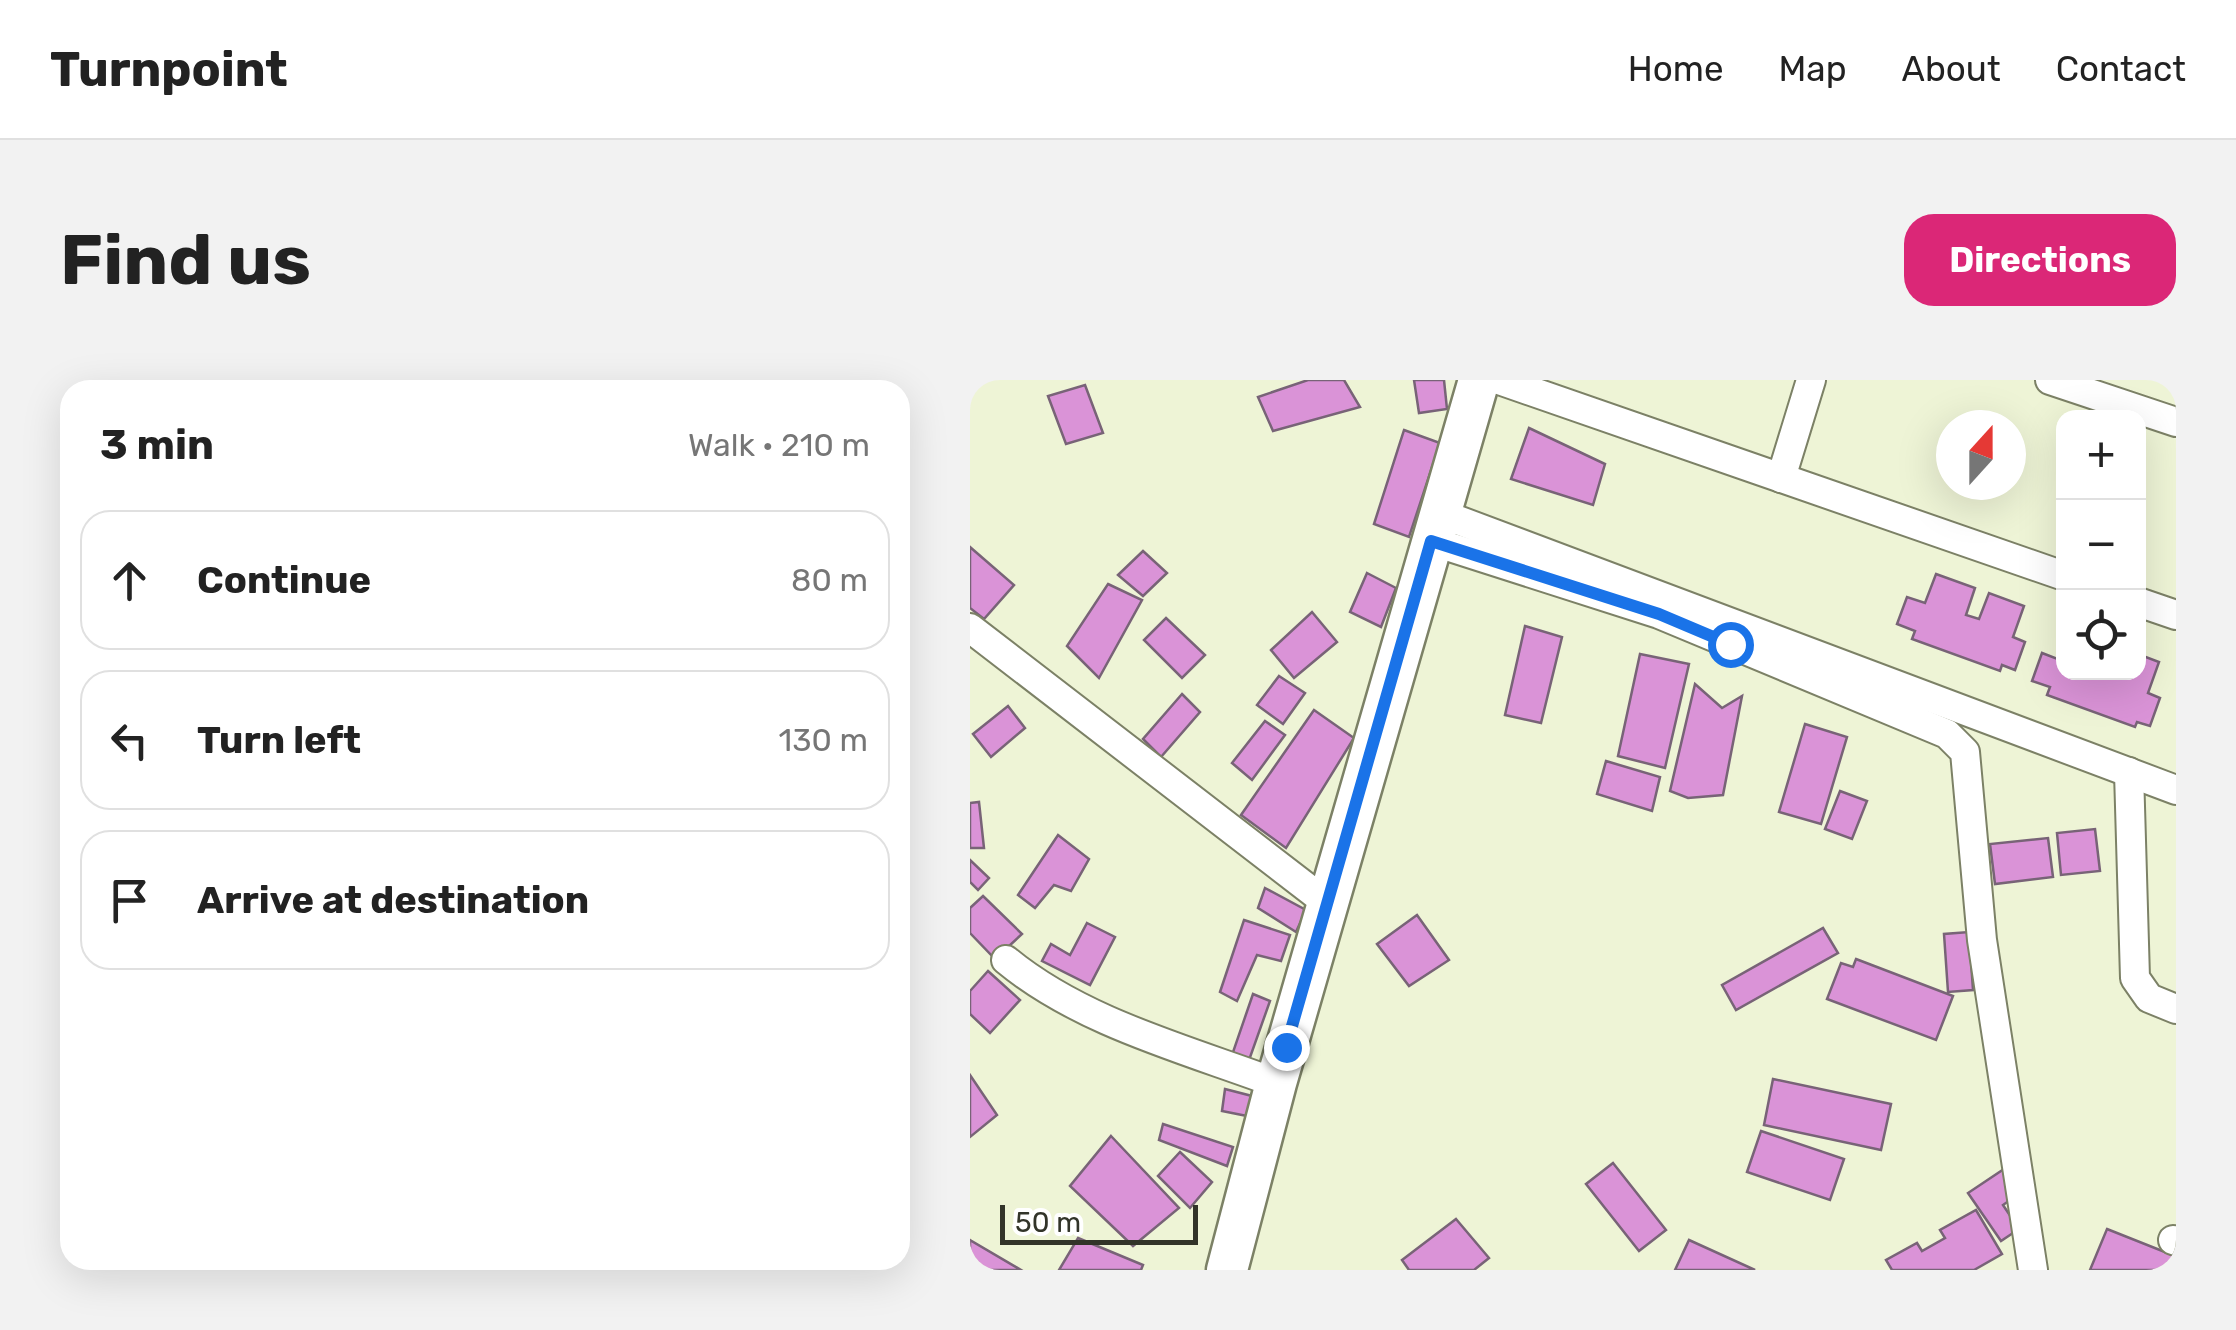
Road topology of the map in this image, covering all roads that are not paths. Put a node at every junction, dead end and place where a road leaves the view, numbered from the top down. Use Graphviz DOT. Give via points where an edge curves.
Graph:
graph roads {
  1 [pos="1479,380"];
  2 [pos="1498,380"];
  3 [pos="1812,380"];
  4 [pos="2050,380"];
  5 [pos="2176,422"];
  6 [pos="1780,478"];
  7 [pos="1435,527"];
  8 [pos="2056,573"];
  9 [pos="2146,605"];
  10 [pos="2176,615"];
  11 [pos="970,628"];
  12 [pos="2129,772"];
  13 [pos="2176,790"];
  14 [pos="1328,904"];
  15 [pos="1006,960"];
  16 [pos="2176,1009"];
  17 [pos="1276,1083"];
  18 [pos="1227,1270"];
  19 [pos="2033,1270"];
  1 -- 7 [label="street"];
  2 -- 6 [label="street"];
  3 -- 6 [label="street"];
  4 -- 5 [label="street"];
  6 -- 8 [label="street"];
  7 -- 12 [label="street"];
  7 -- 14 [label="street"];
  7 -- 19 [label="street" via="1947,734 1965,752 1982,940"];
  9 -- 10 [label="street"];
  11 -- 14 [label="street"];
  12 -- 13 [label="street"];
  12 -- 16 [label="street" via="2135,978 2149,998"];
  14 -- 17 [label="street"];
  15 -- 17 [label="street" via="1039,987 1120,1024"];
  17 -- 18 [label="street"];
}
